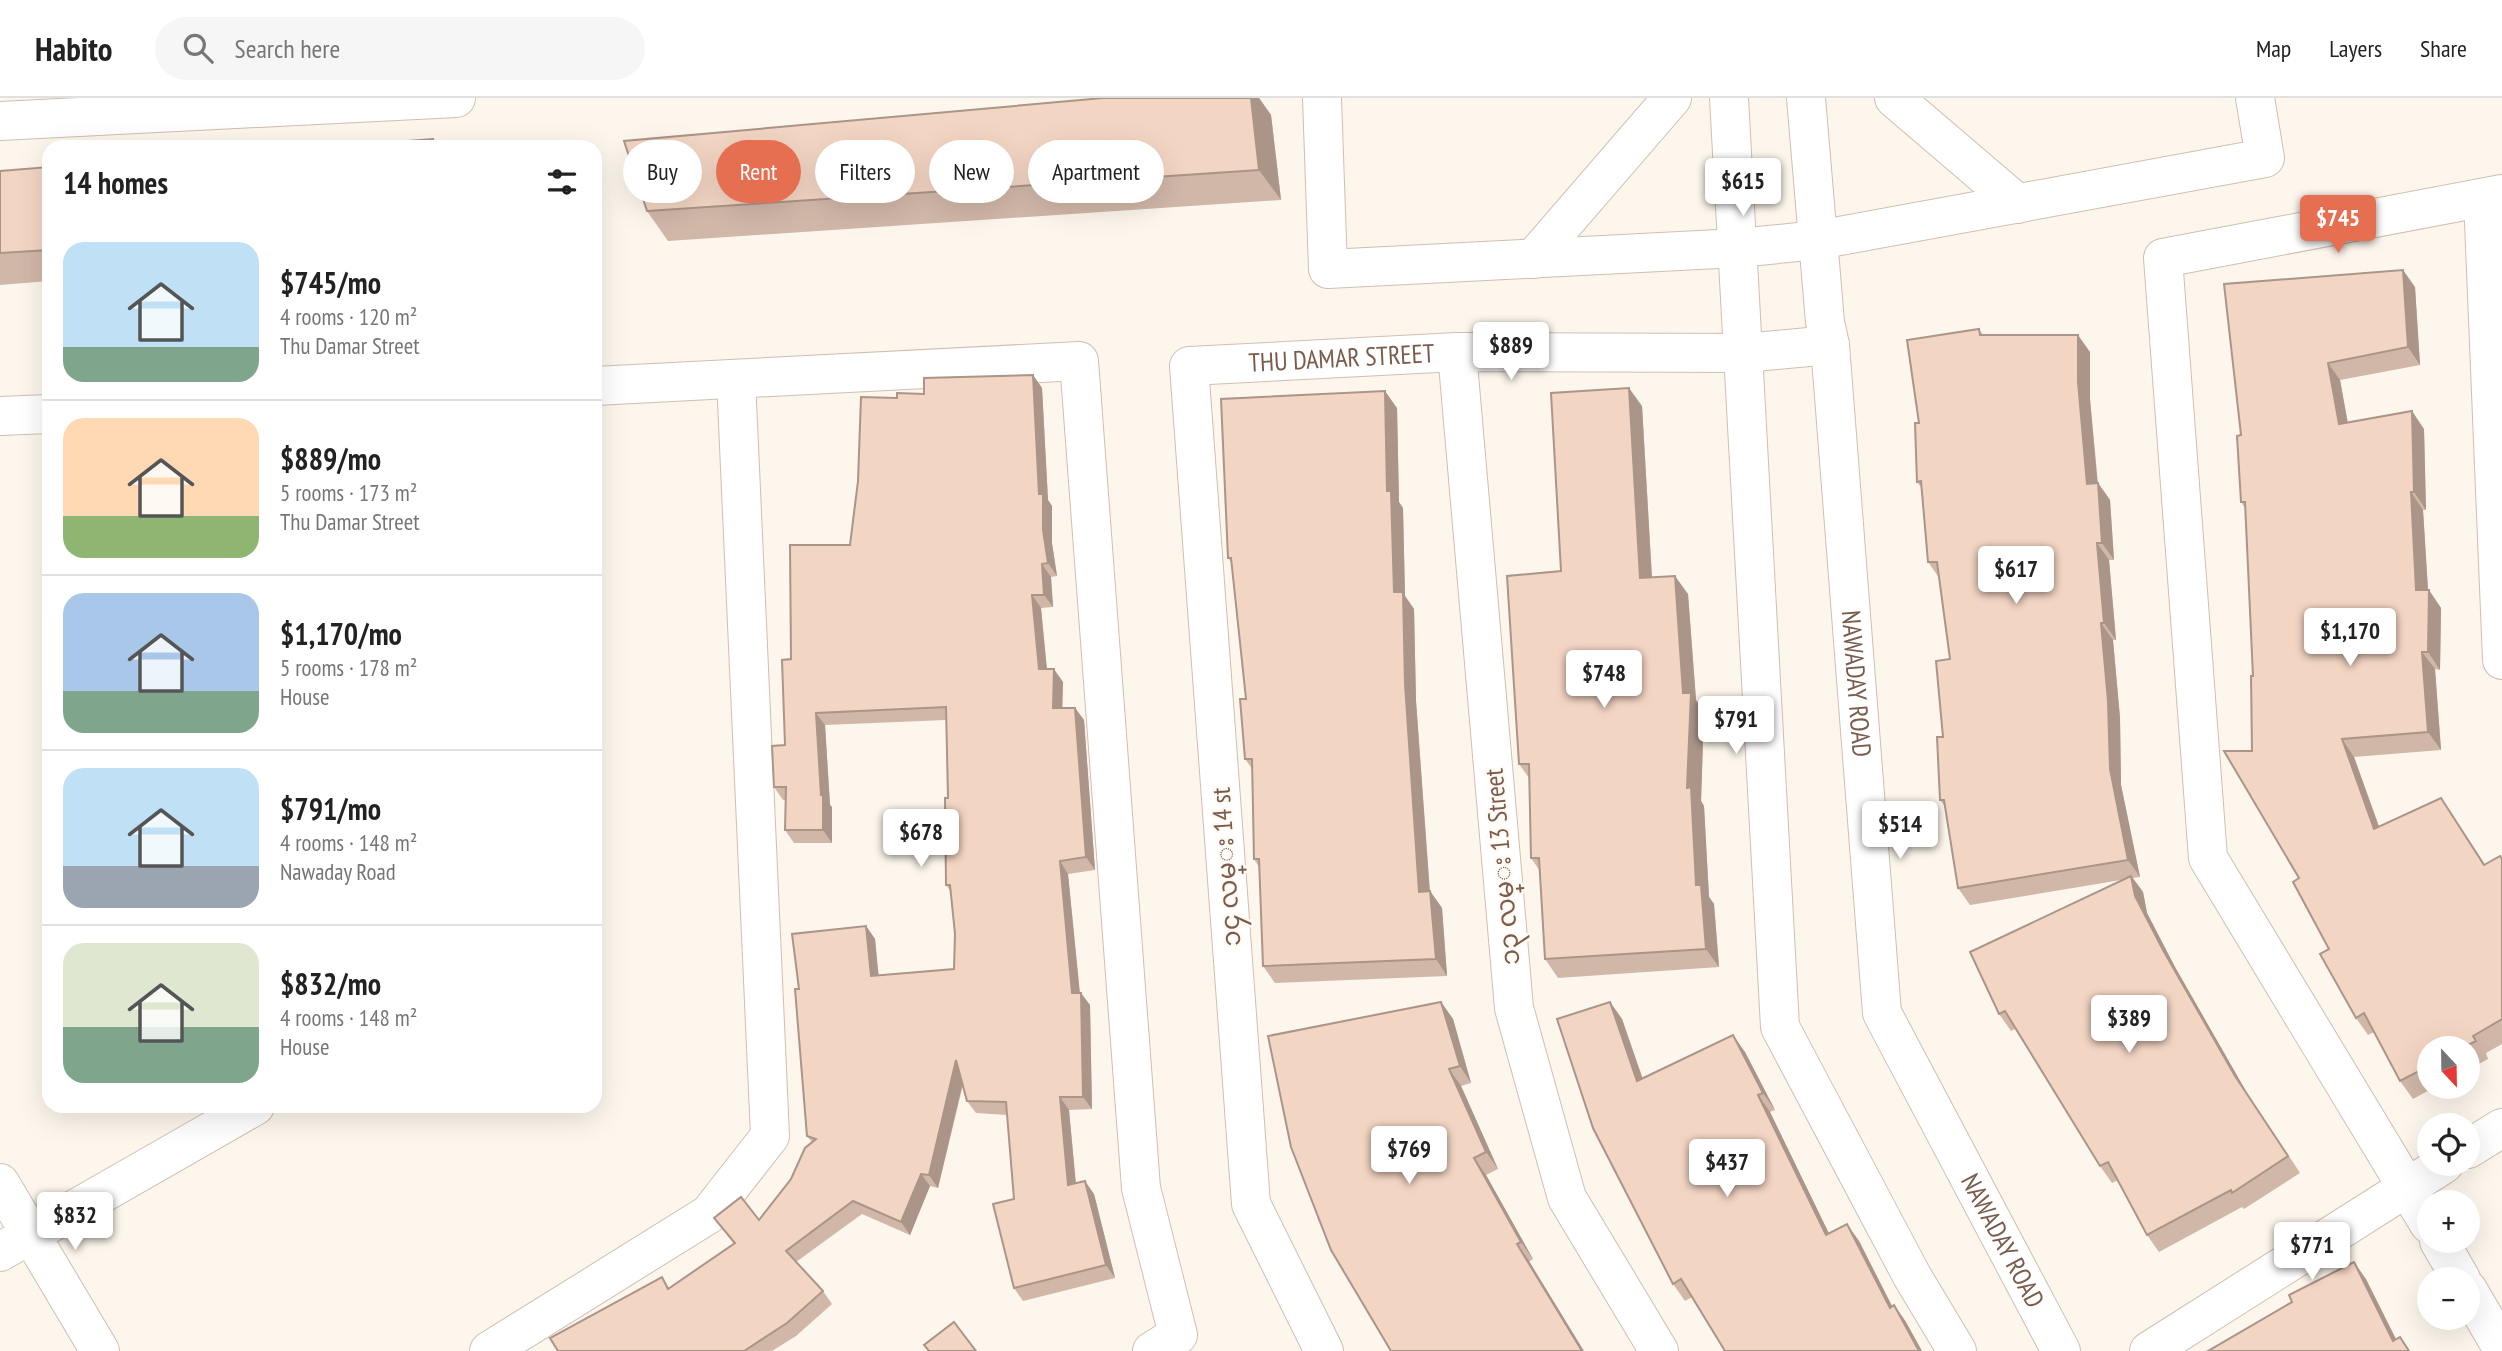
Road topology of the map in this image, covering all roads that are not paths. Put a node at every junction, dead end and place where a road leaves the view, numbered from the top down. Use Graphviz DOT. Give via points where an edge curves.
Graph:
graph roads {
  1 [pos="456,98"];
  2 [pos="1322,98"];
  3 [pos="1672,98"];
  4 [pos="1729,98"];
  5 [pos="1806,98"];
  6 [pos="1894,98"];
  7 [pos="2255,98"];
  8 [pos="73,108"];
  9 [pos="11,113"];
  10 [pos="2492,196"];
  11 [pos="2018,204"];
  12 [pos="1818,240"];
  13 [pos="1738,248"];
  14 [pos="1533,258"];
  15 [pos="1829,345"];
  16 [pos="1457,352"];
  17 [pos="1744,354"];
  18 [pos="1188,366"];
  19 [pos="736,379"];
  20 [pos="602,386"];
  21 [pos="42,414"];
  22 [pos="0,416"];
  23 [pos="2502,660"];
  24 [pos="243,1113"];
  25 [pos="2502,1128"];
  26 [pos="2480,1142"];
  27 [pos="2425,1176"];
  28 [pos="0,1183"];
  29 [pos="2407,1187"];
  30 [pos="2417,1204"];
  31 [pos="15,1243"];
  32 [pos="2480,1310"];
  33 [pos="2502,1348"];
  34 [pos="100,1351"];
  35 [pos="489,1351"];
  36 [pos="1152,1351"];
  37 [pos="1324,1351"];
  38 [pos="1659,1351"];
  39 [pos="1957,1351"];
  40 [pos="2060,1351"];
  41 [pos="2149,1351"];
  1 -- 8 [label="street"];
  2 -- 14 [label="street" via="1328,269"];
  3 -- 14 [label="street"];
  4 -- 13 [label="street"];
  5 -- 12 [label="street, NAWADAY ROAD"];
  6 -- 11 [label="street"];
  7 -- 11 [label="street" via="2265,158"];
  8 -- 9 [label="street"];
  10 -- 23 [label="street"];
  10 -- 29 [label="street" via="2163,258 2208,858"];
  11 -- 12 [label="street"];
  12 -- 13 [label="street"];
  12 -- 15 [label="street, NAWADAY ROAD"];
  13 -- 14 [label="street"];
  13 -- 17 [label="street"];
  15 -- 17 [label="street, THU DAMAR STREET"];
  15 -- 40 [label="street, NAWADAY ROAD" via="1882,1013"];
  16 -- 17 [label="street, THU DAMAR STREET"];
  16 -- 18 [label="street, THU DAMAR STREET"];
  16 -- 38 [label="street, ၁၃ လမ္း 13 Street" via="1514,1008 1567,1198"];
  17 -- 39 [label="street" via="1780,1027 1912,1276"];
  18 -- 37 [label="street, ၁၄ လမ္း 14 st" via="1251,1205"];
  19 -- 20 [label="street"];
  19 -- 35 [label="street" via="770,1136 709,1214"];
  19 -- 36 [label="street" via="1079,361 1142,1188 1178,1335"];
  21 -- 22 [label="street"];
  24 -- 31 [label="street"];
  25 -- 26 [label="street"];
  27 -- 29 [label="street"];
  28 -- 31 [label="street"];
  29 -- 30 [label="street"];
  29 -- 41 [label="street"];
  31 -- 34 [label="street"];
  32 -- 33 [label="street"];
}
